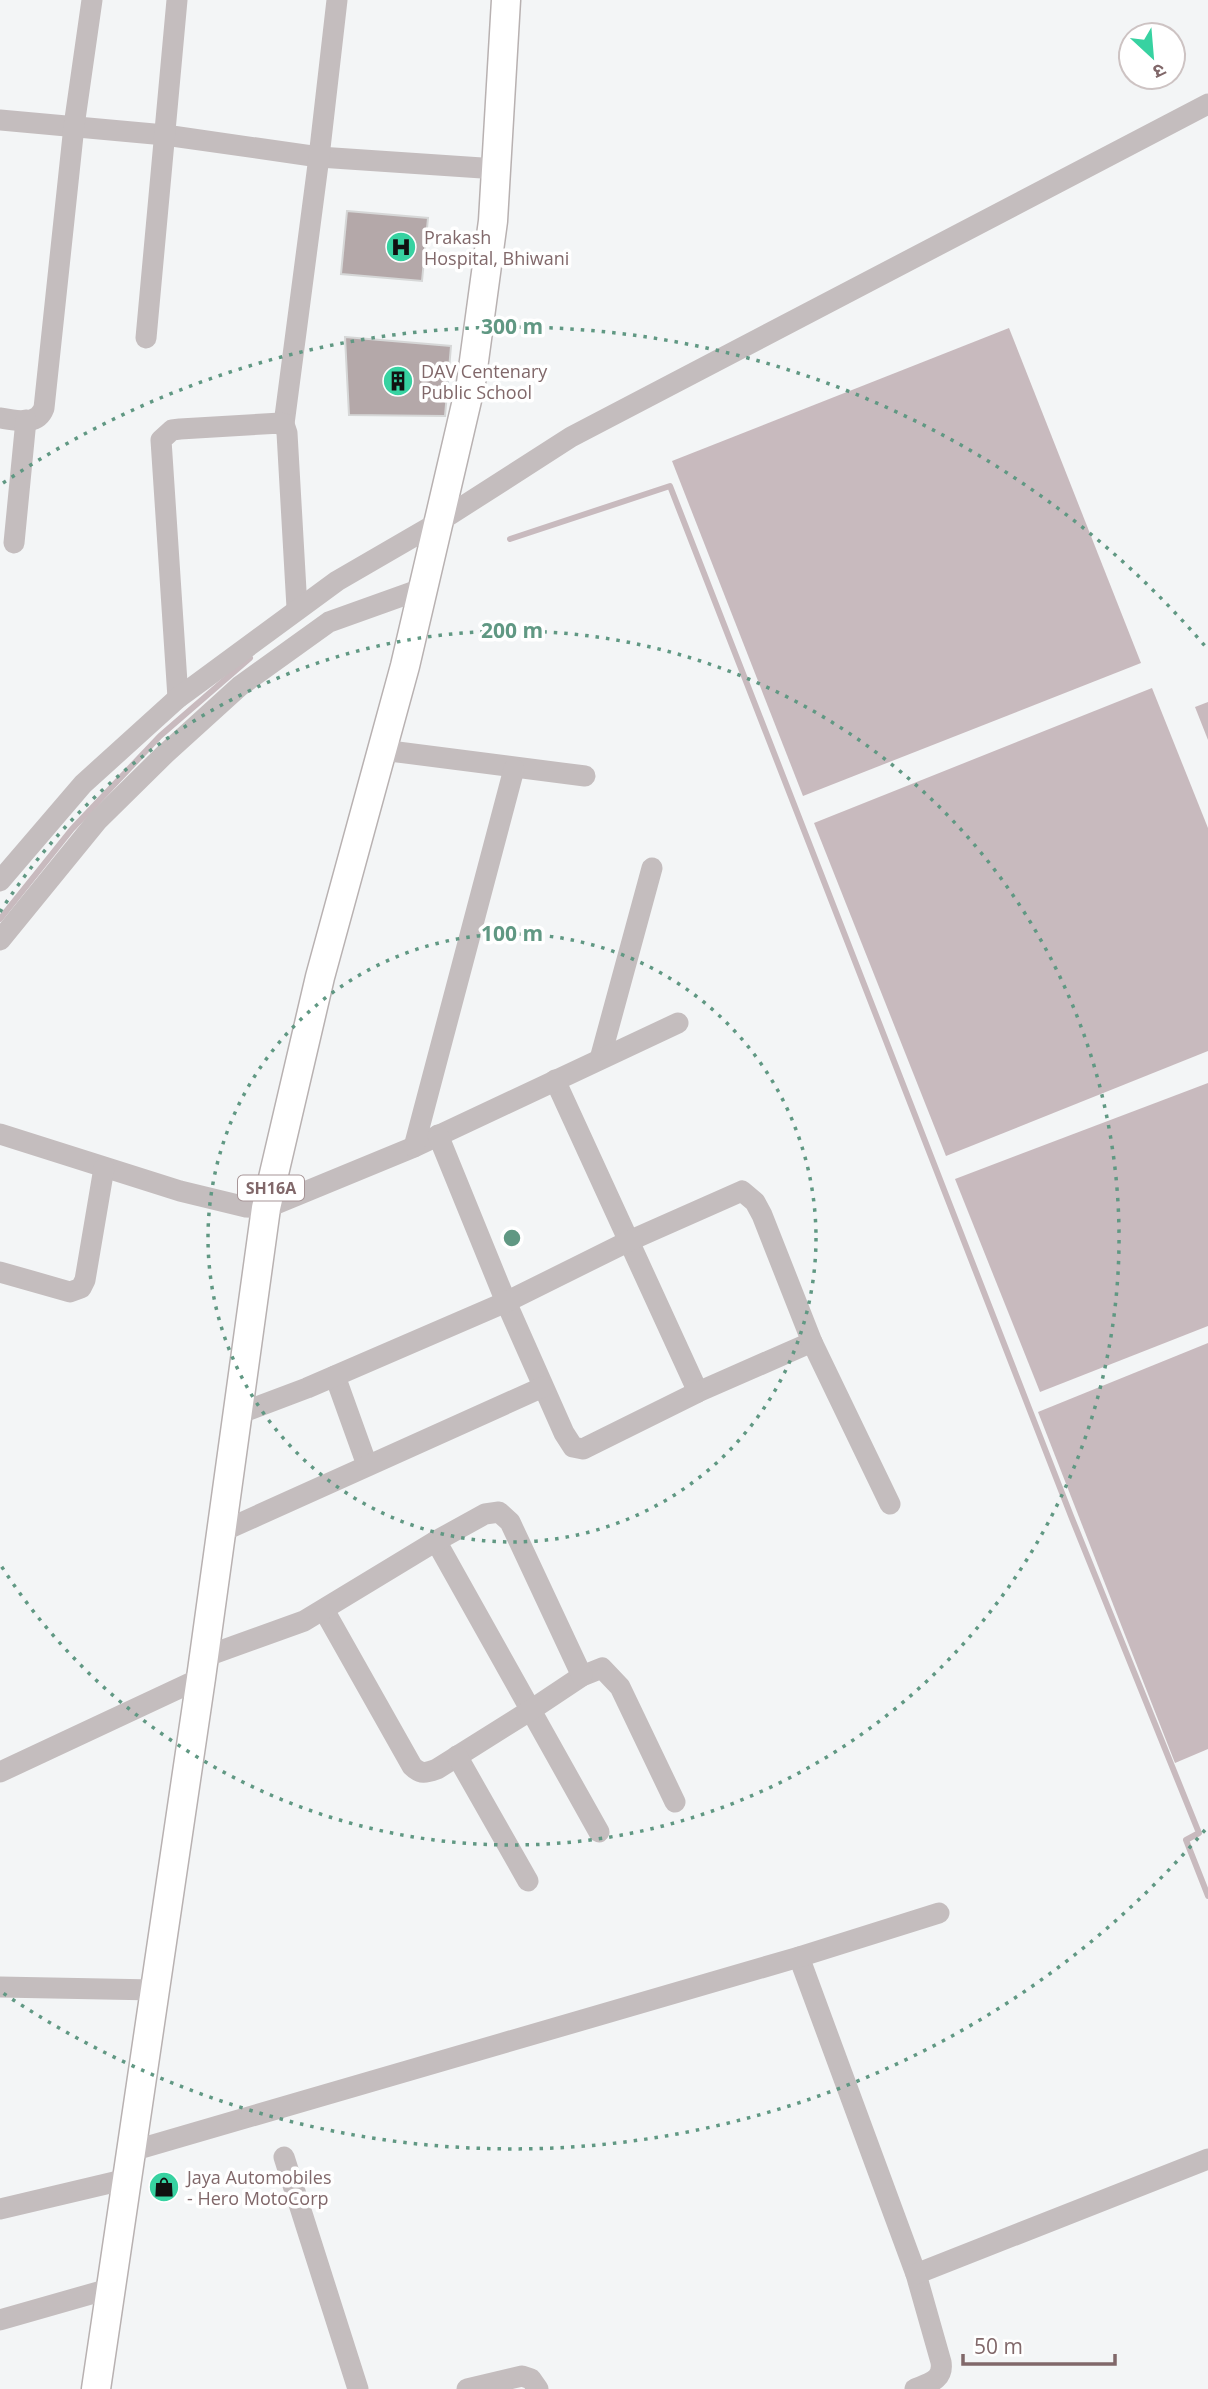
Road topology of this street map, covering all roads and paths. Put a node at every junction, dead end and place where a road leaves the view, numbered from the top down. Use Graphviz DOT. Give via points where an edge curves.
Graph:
graph roads {
  1 [pos="92,0"];
  2 [pos="177,0"];
  3 [pos="337,0"];
  4 [pos="506,0"];
  5 [pos="1208,104"];
  6 [pos="0,120"];
  7 [pos="74,126"];
  8 [pos="165,135"];
  9 [pos="319,157"];
  10 [pos="497,169"];
  11 [pos="146,338"];
  12 [pos="0,418"];
  13 [pos="26,420"];
  14 [pos="284,425"];
  15 [pos="438,523"];
  16 [pos="14,543"];
  17 [pos="424,588"];
  18 [pos="297,608"];
  19 [pos="178,698"];
  20 [pos="382,750"];
  21 [pos="514,769"];
  22 [pos="584,776"];
  23 [pos="652,868"];
  24 [pos="0,881"];
  25 [pos="0,940"];
  26 [pos="678,1023"];
  27 [pos="600,1059"];
  28 [pos="555,1080"];
  29 [pos="0,1134"];
  30 [pos="438,1135"];
  31 [pos="414,1147"];
  32 [pos="104,1168"];
  33 [pos="266,1208"];
  34 [pos="629,1241"];
  35 [pos="0,1272"];
  36 [pos="506,1302"];
  37 [pos="813,1342"];
  38 [pos="335,1377"];
  39 [pos="543,1387"];
  40 [pos="698,1392"];
  41 [pos="238,1414"];
  42 [pos="367,1465"];
  43 [pos="890,1504"];
  44 [pos="220,1532"];
  45 [pos="436,1541"];
  46 [pos="324,1610"];
  47 [pos="203,1667"];
  48 [pos="582,1675"];
  49 [pos="531,1710"];
  50 [pos="457,1756"];
  51 [pos="0,1772"];
  52 [pos="676,1802"];
  53 [pos="599,1832"];
  54 [pos="528,1881"];
  55 [pos="939,1913"];
  56 [pos="799,1957"];
  57 [pos="0,1987"];
  58 [pos="155,1990"];
  59 [pos="132,2151"];
  60 [pos="284,2157"];
  61 [pos="1208,2159"];
  62 [pos="127,2179"];
  63 [pos="0,2209"];
  64 [pos="916,2274"];
  65 [pos="112,2288"];
  66 [pos="0,2320"];
  67 [pos="96,2389"];
  68 [pos="358,2389"];
  69 [pos="467,2389"];
  70 [pos="538,2389"];
  71 [pos="915,2389"];
  1 -- 7 [label="street"];
  2 -- 8 [label="street"];
  3 -- 9 [label="street"];
  4 -- 10 [label="main road, SH16A"];
  5 -- 15 [label="street" via="571,438"];
  6 -- 7 [label="street"];
  7 -- 8 [label="street"];
  7 -- 13 [label="street" via="44,408 36,419"];
  8 -- 9 [label="street"];
  8 -- 11 [label="street"];
  9 -- 10 [label="street"];
  9 -- 14 [label="street"];
  10 -- 15 [label="main road, SH16A" via="471,383"];
  12 -- 13 [label="street"];
  13 -- 16 [label="street"];
  14 -- 18 [label="street"];
  14 -- 19 [label="street" via="172,430 161,440"];
  15 -- 17 [label="main road, SH16A"];
  15 -- 18 [label="street"];
  17 -- 20 [label="main road, SH16A"];
  17 -- 25 [label="street" via="329,622 240,686 97,821"];
  18 -- 19 [label="street"];
  19 -- 24 [label="street" via="83,784"];
  20 -- 21 [label="street"];
  20 -- 33 [label="main road, SH16A" via="320,977"];
  21 -- 22 [label="street"];
  21 -- 31 [label="street"];
  23 -- 27 [label="street"];
  26 -- 27 [label="street"];
  27 -- 28 [label="street"];
  28 -- 30 [label="street"];
  28 -- 34 [label="street"];
  29 -- 32 [label="street"];
  30 -- 31 [label="street"];
  30 -- 36 [label="street"];
  31 -- 33 [label="street"];
  32 -- 33 [label="street" via="218,1201"];
  32 -- 35 [label="street" via="81,1288 70,1292"];
  33 -- 41 [label="main road, SH16A"];
  34 -- 36 [label="street"];
  34 -- 37 [label="street" via="746,1192 762,1215"];
  34 -- 40 [label="street"];
  36 -- 38 [label="street"];
  36 -- 39 [label="street"];
  37 -- 40 [label="street"];
  37 -- 43 [label="street"];
  38 -- 41 [label="street"];
  38 -- 42 [label="street"];
  39 -- 40 [label="street" via="568,1441 583,1449"];
  39 -- 42 [label="street"];
  41 -- 44 [label="main road, SH16A"];
  42 -- 44 [label="street"];
  44 -- 47 [label="main road, SH16A"];
  45 -- 46 [label="street"];
  45 -- 48 [label="street" via="485,1514 506,1516"];
  45 -- 49 [label="street"];
  46 -- 47 [label="street"];
  46 -- 50 [label="street" via="415,1769 429,1772"];
  47 -- 51 [label="street"];
  47 -- 58 [label="main road, SH16A"];
  48 -- 49 [label="street"];
  48 -- 52 [label="street" via="602,1668 620,1687"];
  49 -- 50 [label="street"];
  49 -- 53 [label="street"];
  50 -- 54 [label="street"];
  55 -- 56 [label="street"];
  56 -- 59 [label="street"];
  56 -- 64 [label="street"];
  57 -- 58 [label="street"];
  58 -- 59 [label="main road, SH16A"];
  59 -- 62 [label="main road, SH16A"];
  60 -- 68 [label="street"];
  61 -- 64 [label="street"];
  62 -- 63 [label="street"];
  62 -- 65 [label="main road, SH16A"];
  64 -- 71 [label="street" via="943,2370 939,2377"];
  65 -- 66 [label="street"];
  65 -- 67 [label="main road, SH16A"];
  69 -- 70 [label="street" via="522,2376"];
}
